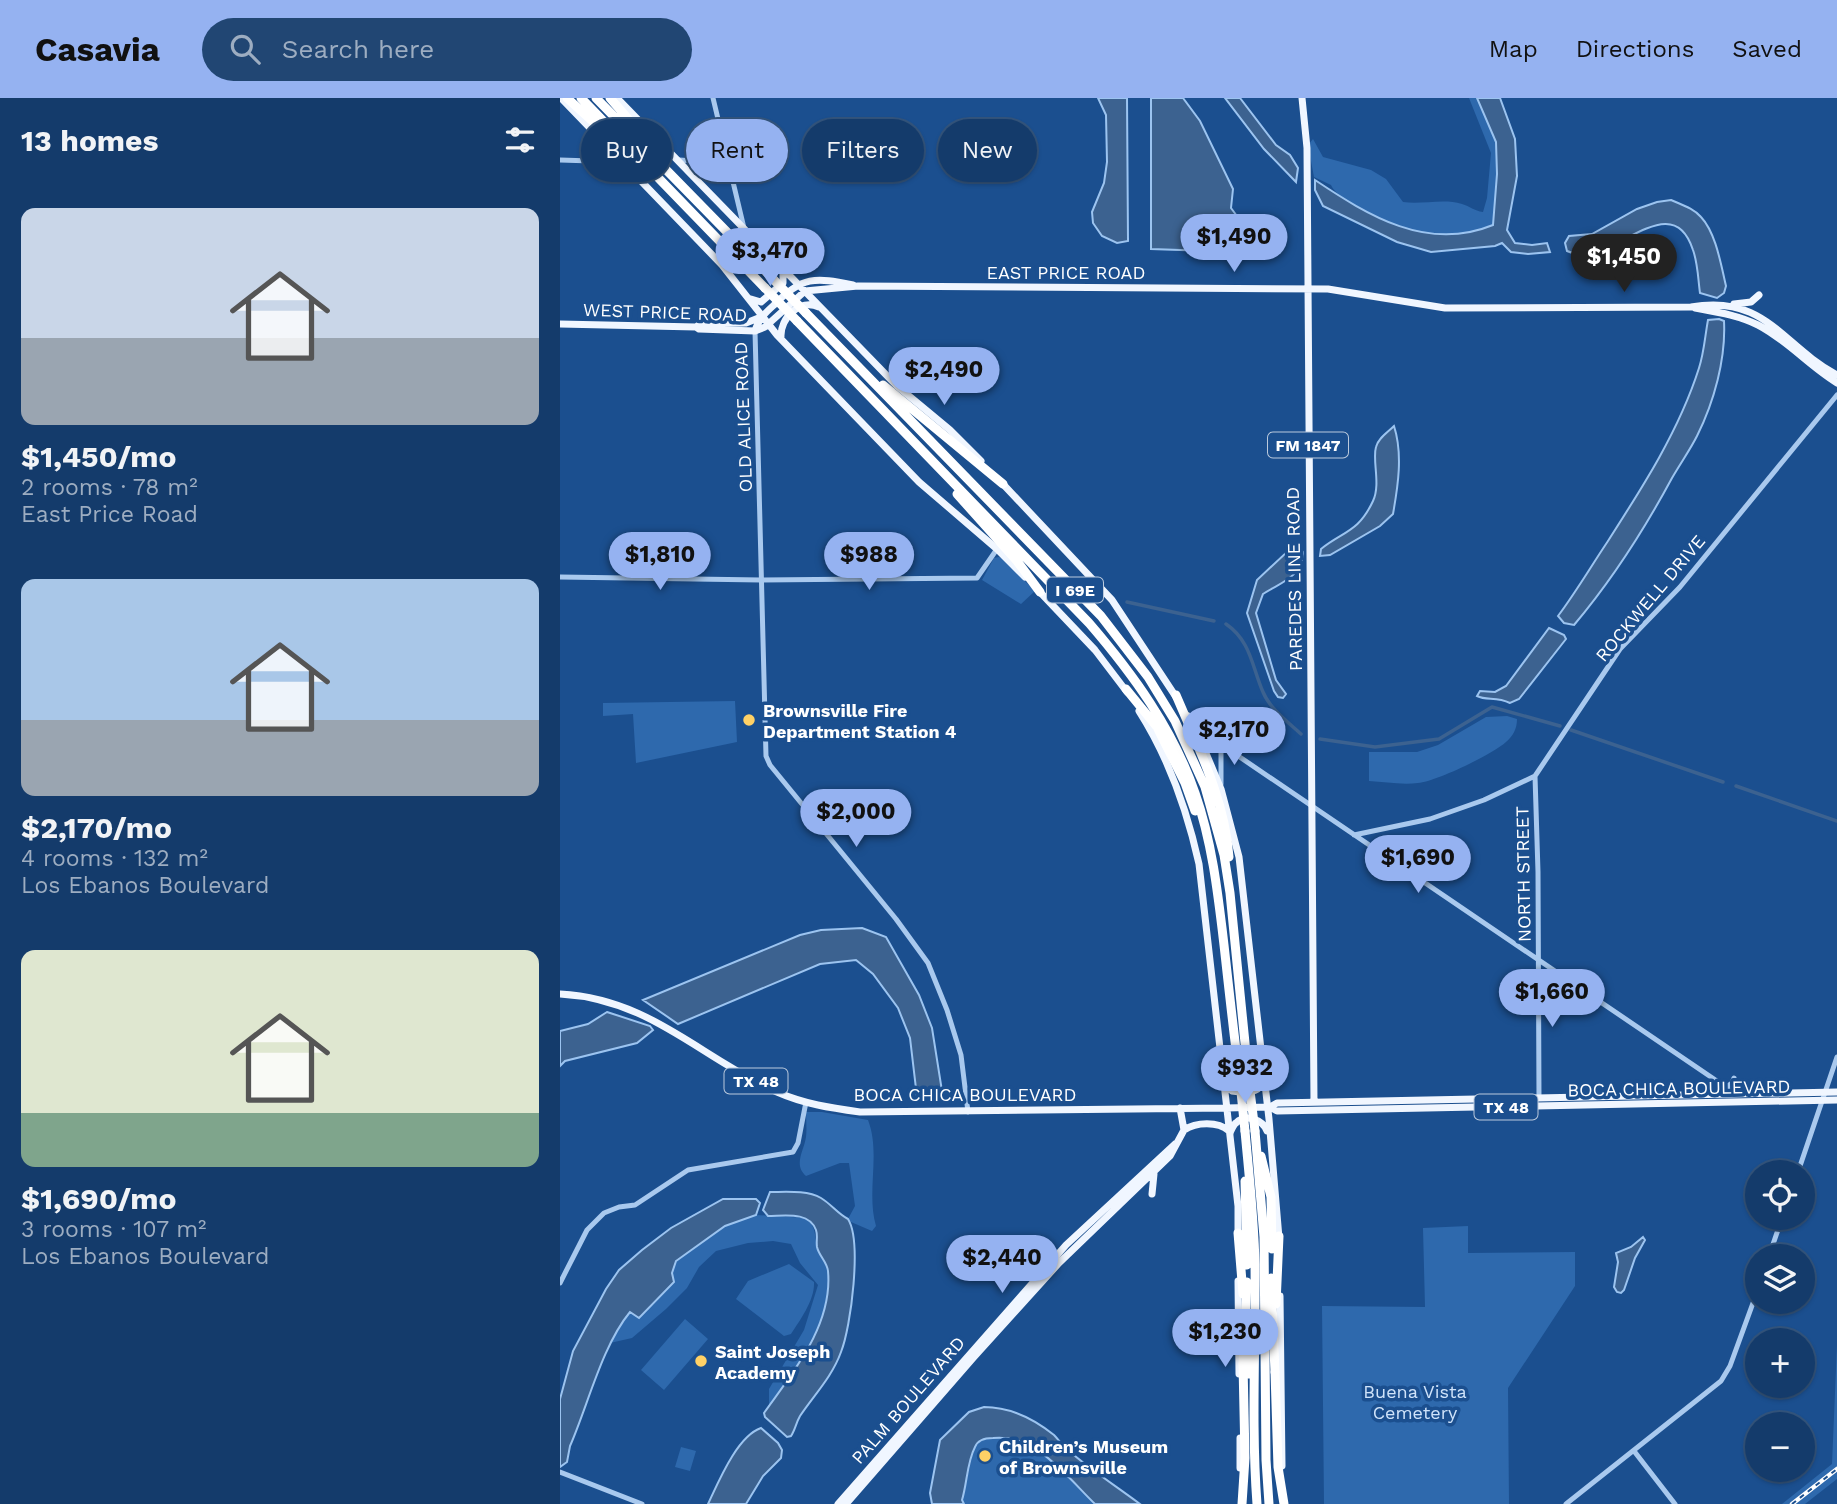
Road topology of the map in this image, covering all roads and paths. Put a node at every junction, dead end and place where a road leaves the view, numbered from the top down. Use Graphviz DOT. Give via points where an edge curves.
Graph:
graph roads {
  1 [pos="561,98"];
  2 [pos="567,98"];
  3 [pos="581,98"];
  4 [pos="596,98"];
  5 [pos="610,98"];
  6 [pos="617,98"];
  7 [pos="713,98"];
  8 [pos="1302,98"];
  9 [pos="581,119"];
  10 [pos="718,119"];
  11 [pos="560,160"];
  12 [pos="678,160"];
  13 [pos="686,160"];
  14 [pos="581,161"];
  15 [pos="642,182"];
  16 [pos="733,182"];
  17 [pos="692,197"];
  18 [pos="681,201"];
  19 [pos="744,228"];
  20 [pos="786,271"];
  21 [pos="821,281"];
  22 [pos="798,283"];
  23 [pos="858,286"];
  24 [pos="1307,288"];
  25 [pos="805,291"];
  26 [pos="744,295"];
  27 [pos="1759,295"];
  28 [pos="1726,304"];
  29 [pos="1691,307"];
  30 [pos="823,309"];
  31 [pos="762,317"];
  32 [pos="560,324"];
  33 [pos="768,324"];
  34 [pos="696,327"];
  35 [pos="755,331"];
  36 [pos="779,336"];
  37 [pos="842,350"];
  38 [pos="1837,375"];
  39 [pos="1837,383"];
  40 [pos="1837,395"];
  41 [pos="906,434"];
  42 [pos="1003,484"];
  43 [pos="997,549"];
  44 [pos="560,577"];
  45 [pos="761,580"];
  46 [pos="1040,592"];
  47 [pos="1126,689"];
  48 [pos="1176,695"];
  49 [pos="1195,727"];
  50 [pos="1221,745"];
  51 [pos="1535,776"];
  52 [pos="1221,789"];
  53 [pos="1312,807"];
  54 [pos="1354,835"];
  55 [pos="1212,860"];
  56 [pos="1234,932"];
  57 [pos="1538,961"];
  58 [pos="560,994"];
  59 [pos="1837,1058"];
  60 [pos="1224,1077"];
  61 [pos="1264,1078"];
  62 [pos="1734,1078"];
  63 [pos="1244,1083"];
  64 [pos="1723,1091"];
  65 [pos="1837,1092"];
  66 [pos="1604,1097"];
  67 [pos="1824,1097"];
  68 [pos="1539,1098"];
  69 [pos="1837,1100"];
  70 [pos="806,1102"];
  71 [pos="1314,1102"];
  72 [pos="1544,1106"];
  73 [pos="1269,1107"];
  74 [pos="1480,1107"];
  75 [pos="1180,1108"];
  76 [pos="1226,1108"];
  77 [pos="968,1112"];
  78 [pos="1184,1130"];
  79 [pos="1250,1130"];
  80 [pos="1229,1133"];
  81 [pos="1181,1139"];
  82 [pos="1271,1142"];
  83 [pos="1802,1160"];
  84 [pos="1155,1172"];
  85 [pos="1153,1194"];
  86 [pos="1238,1233"];
  87 [pos="1279,1236"];
  88 [pos="560,1283"];
  89 [pos="1749,1314"];
  90 [pos="1255,1446"];
  91 [pos="1634,1451"];
  92 [pos="1266,1460"];
  93 [pos="560,1472"];
  94 [pos="849,1501"];
  95 [pos="642,1504"];
  96 [pos="838,1504"];
  97 [pos="1241,1504"];
  98 [pos="1257,1504"];
  99 [pos="1269,1504"];
  100 [pos="1284,1504"];
  101 [pos="1566,1504"];
  102 [pos="1675,1504"];
  1 -- 9 [label="main road"];
  2 -- 18 [label="highway"];
  3 -- 18 [label="highway, I 69E"];
  4 -- 17 [label="highway, I 69E"];
  5 -- 17 [label="highway"];
  6 -- 12 [label="main road"];
  7 -- 10 [label="street"];
  8 -- 24 [label="main road, PAREDES LINE ROAD / FM 1847" via="1307,148"];
  11 -- 14 [label="street"];
  12 -- 13 [label="street"];
  12 -- 19 [label="main road"];
  15 -- 26 [label="main road" via="712,254"];
  16 -- 19 [label="street"];
  17 -- 37 [label="highway, I 69E, bridge"];
  18 -- 41 [label="highway, I 69E, bridge"];
  19 -- 20 [label="main road"];
  20 -- 21 [label="main road"];
  20 -- 22 [label="main road"];
  20 -- 26 [label="main road" via="783,283 762,302"];
  21 -- 22 [label="main road, EAST PRICE ROAD"];
  21 -- 23 [label="main road, EAST PRICE ROAD"];
  22 -- 25 [label="main road"];
  22 -- 31 [label="main road"];
  23 -- 24 [label="main road, EAST PRICE ROAD"];
  23 -- 25 [label="main road, EAST PRICE ROAD"];
  24 -- 29 [label="main road, EAST PRICE ROAD" via="1460,309"];
  24 -- 53 [label="main road, PAREDES LINE ROAD / FM 1847"];
  25 -- 30 [label="main road"];
  25 -- 33 [label="main road"];
  26 -- 31 [label="main road"];
  27 -- 28 [label="main road" via="1748,303"];
  28 -- 29 [label="main road, EAST PRICE ROAD"];
  28 -- 38 [label="main road, EAST PRICE ROAD" via="1762,317"];
  29 -- 39 [label="main road, EAST PRICE ROAD" via="1742,317 1758,325"];
  30 -- 36 [label="main road" via="801,305 783,322"];
  30 -- 42 [label="main road"];
  31 -- 33 [label="main road"];
  31 -- 34 [label="main road" via="746,323"];
  31 -- 35 [label="main road"];
  32 -- 34 [label="main road, WEST PRICE ROAD"];
  33 -- 35 [label="main road, WEST PRICE ROAD"];
  33 -- 36 [label="main road"];
  34 -- 35 [label="main road, WEST PRICE ROAD"];
  35 -- 36 [label="main road"];
  35 -- 45 [label="street, OLD ALICE ROAD"];
  36 -- 43 [label="main road" via="919,482"];
  37 -- 42 [label="highway"];
  37 -- 56 [label="highway, I 69E" via="1101,616 1148,677 1179,729 1205,787 1224,855"];
  40 -- 51 [label="street, ROCKWELL DRIVE" via="1680,587 1620,649"];
  41 -- 46 [label="highway"];
  41 -- 55 [label="highway, I 69E" via="1089,623 1127,669 1156,712 1196,794"];
  42 -- 48 [label="main road" via="1112,600"];
  43 -- 45 [label="street" via="977,578"];
  43 -- 46 [label="main road"];
  44 -- 45 [label="street"];
  45 -- 77 [label="street, OLD ALICE ROAD" via="767,760 928,963 961,1055"];
  46 -- 47 [label="main road"];
  47 -- 55 [label="highway" via="1157,727 1185,783"];
  47 -- 60 [label="main road" via="1162,752 1193,838"];
  48 -- 49 [label="main road"];
  48 -- 56 [label="highway" via="1222,814"];
  49 -- 50 [label="street"];
  49 -- 52 [label="main road"];
  50 -- 52 [label="street"];
  50 -- 53 [label="street"];
  51 -- 54 [label="street" via="1430,819"];
  51 -- 57 [label="street, NORTH STREET"];
  52 -- 61 [label="main road" via="1239,857"];
  53 -- 54 [label="street"];
  53 -- 71 [label="main road, PAREDES LINE ROAD / FM 1847"];
  54 -- 57 [label="street"];
  55 -- 63 [label="highway, I 69E"];
  56 -- 63 [label="highway, I 69E"];
  57 -- 64 [label="street"];
  57 -- 68 [label="street, NORTH STREET"];
  58 -- 70 [label="main road, BOCA CHICA BOULEVARD / TX 48" via="595,998 642,1013 759,1083"];
  59 -- 67 [label="street"];
  60 -- 61 [label="main road" via="1229,1089 1238,1092 1260,1088"];
  60 -- 76 [label="main road"];
  61 -- 73 [label="main road"];
  62 -- 64 [label="street"];
  63 -- 79 [label="highway, I 69E, bridge"];
  64 -- 66 [label="main road, BOCA CHICA BOULEVARD / TX 48"];
  64 -- 67 [label="main road, BOCA CHICA BOULEVARD / TX 48"];
  65 -- 67 [label="main road, BOCA CHICA BOULEVARD / TX 48"];
  66 -- 68 [label="main road, BOCA CHICA BOULEVARD / TX 48"];
  66 -- 72 [label="main road" via="1547,1101"];
  67 -- 69 [label="main road, BOCA CHICA BOULEVARD / TX 48"];
  67 -- 72 [label="main road, BOCA CHICA BOULEVARD / TX 48"];
  67 -- 83 [label="street"];
  68 -- 71 [label="main road, BOCA CHICA BOULEVARD / TX 48"];
  68 -- 74 [label="main road"];
  70 -- 77 [label="main road, BOCA CHICA BOULEVARD / TX 48" via="860,1112"];
  70 -- 88 [label="street" via="793,1152 688,1170 635,1205 604,1213 587,1230"];
  71 -- 73 [label="main road, BOCA CHICA BOULEVARD / TX 48" via="1277,1102"];
  72 -- 74 [label="main road, BOCA CHICA BOULEVARD / TX 48"];
  73 -- 74 [label="main road, BOCA CHICA BOULEVARD / TX 48" via="1277,1111"];
  73 -- 76 [label="main road, BOCA CHICA BOULEVARD / TX 48"];
  73 -- 82 [label="main road"];
  75 -- 76 [label="main road, BOCA CHICA BOULEVARD / TX 48"];
  75 -- 77 [label="main road, BOCA CHICA BOULEVARD / TX 48"];
  75 -- 78 [label="main road, PALM BOULEVARD"];
  76 -- 80 [label="main road"];
  78 -- 80 [label="main road" via="1218,1125"];
  78 -- 81 [label="main road, PALM BOULEVARD"];
  79 -- 90 [label="highway, I 69E"];
  79 -- 92 [label="highway, I 69E" via="1264,1237"];
  79 -- 97 [label="highway, bridge"];
  79 -- 100 [label="highway, bridge" via="1267,1176 1272,1207 1278,1467"];
  80 -- 82 [label="main road" via="1237,1122 1253,1119 1265,1125"];
  80 -- 86 [label="main road"];
  81 -- 84 [label="main road, PALM BOULEVARD"];
  81 -- 94 [label="main road, PALM BOULEVARD" via="1066,1245"];
  82 -- 87 [label="main road"];
  84 -- 85 [label="main road"];
  84 -- 94 [label="main road, PALM BOULEVARD" via="1059,1263"];
  86 -- 90 [label="highway"];
  86 -- 97 [label="main road"];
  87 -- 92 [label="highway"];
  87 -- 100 [label="main road"];
  89 -- 91 [label="street" via="1721,1381"];
  90 -- 98 [label="highway, I 69E"];
  91 -- 101 [label="street"];
  91 -- 102 [label="street"];
  92 -- 99 [label="highway, I 69E"];
  93 -- 95 [label="street"];
  94 -- 96 [label="main road, PALM BOULEVARD"];
}
